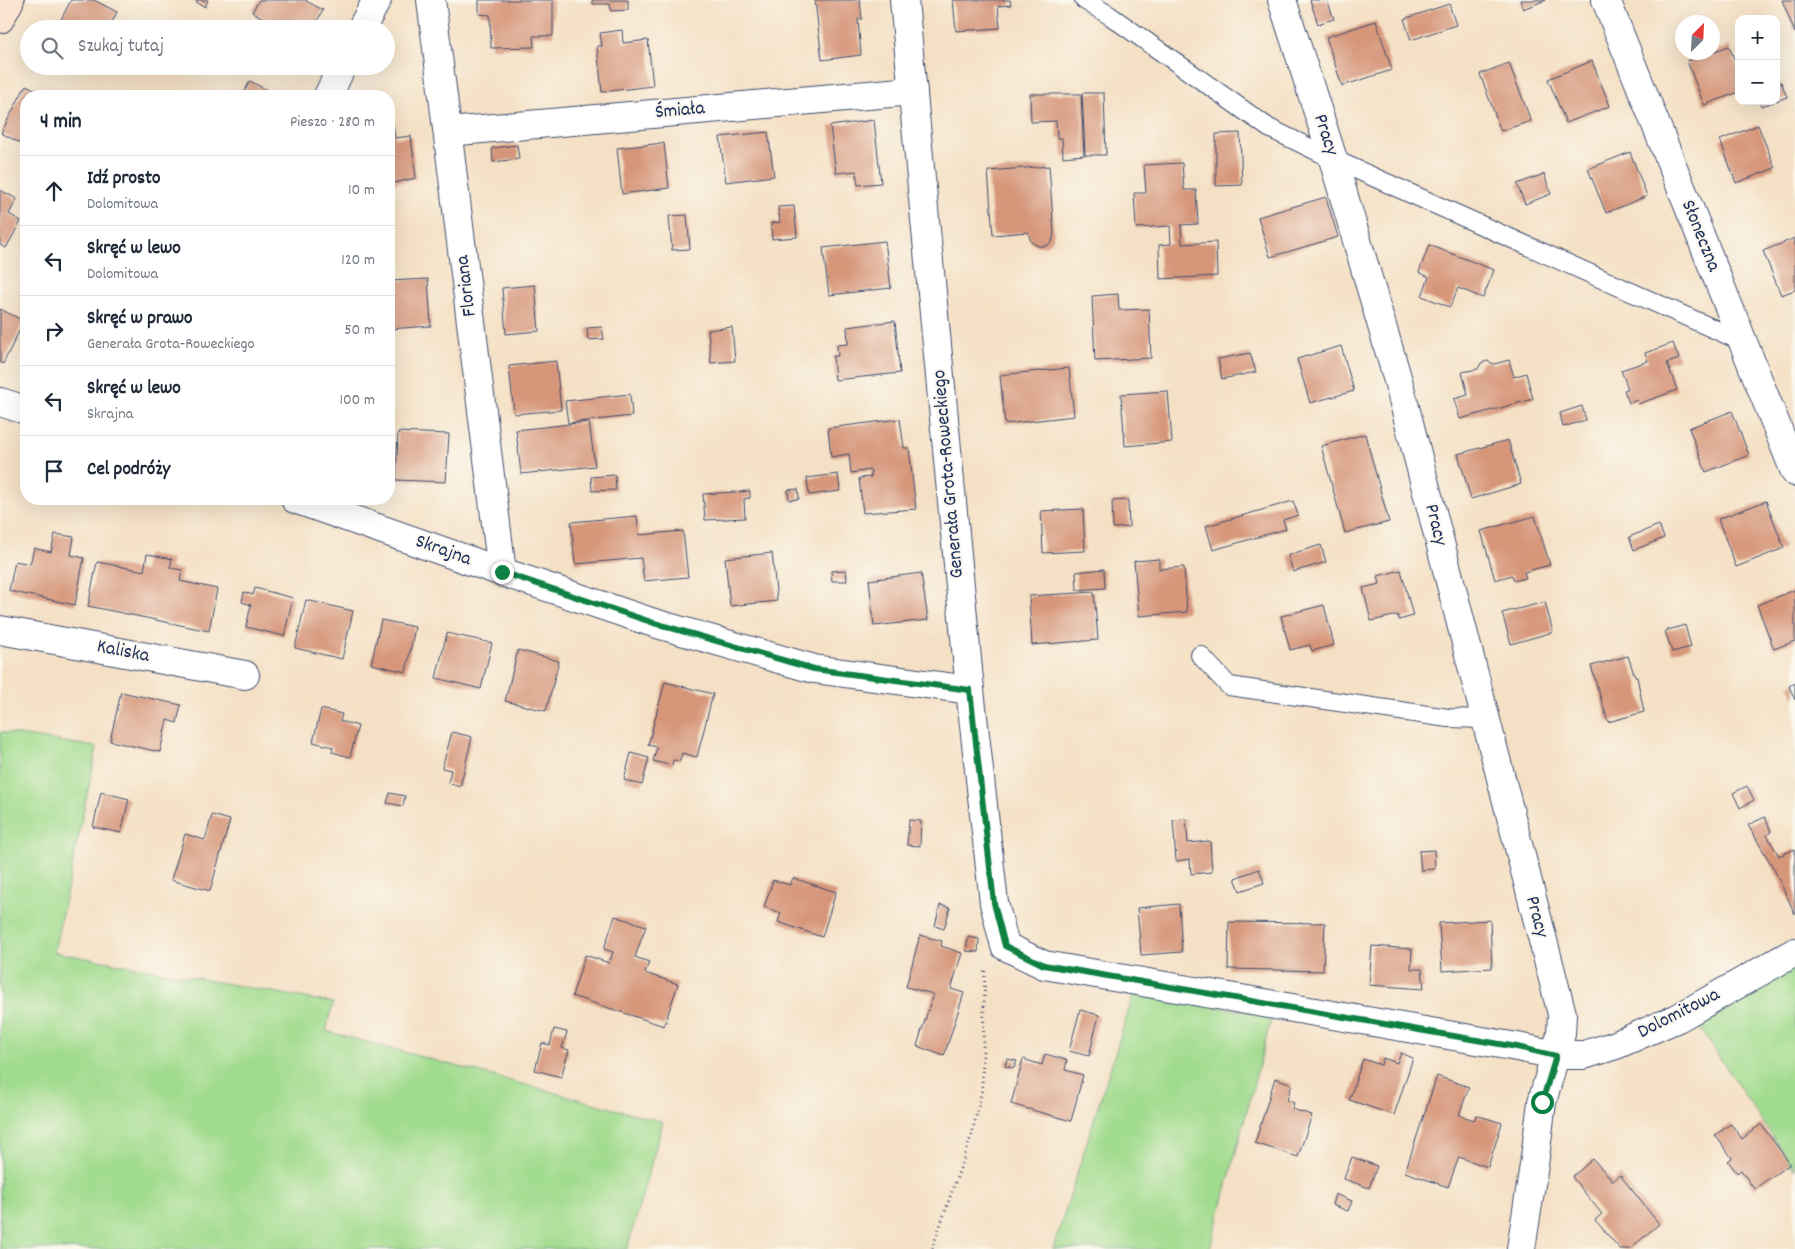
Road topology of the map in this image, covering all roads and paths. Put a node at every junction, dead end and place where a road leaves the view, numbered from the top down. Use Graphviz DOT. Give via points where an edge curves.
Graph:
graph roads {
  1 [pos="10,0"];
  2 [pos="377,0"];
  3 [pos="431,0"];
  4 [pos="904,0"];
  5 [pos="1084,0"];
  6 [pos="1282,0"];
  7 [pos="1606,0"];
  8 [pos="0,19"];
  9 [pos="366,20"];
  10 [pos="338,75"];
  11 [pos="331,90"];
  12 [pos="913,91"];
  13 [pos="448,132"];
  14 [pos="1333,160"];
  15 [pos="1741,341"];
  16 [pos="0,402"];
  17 [pos="20,408"];
  18 [pos="1795,472"];
  19 [pos="312,505"];
  20 [pos="502,572"];
  21 [pos="0,630"];
  22 [pos="1200,655"];
  23 [pos="245,675"];
  24 [pos="970,690"];
  25 [pos="1484,719"];
  26 [pos="1005,946"];
  27 [pos="1795,952"];
  28 [pos="1556,1056"];
  29 [pos="932,1249"];
  30 [pos="1521,1249"];
  1 -- 8 [label="street"];
  2 -- 9 [label="street"];
  3 -- 13 [label="street, Floriana"];
  4 -- 12 [label="street, Generała Grota-Roweckiego"];
  5 -- 14 [label="lane" via="1269,128"];
  6 -- 14 [label="street, Pracy"];
  7 -- 15 [label="street, Słoneczna"];
  10 -- 11 [label="street"];
  12 -- 13 [label="street, Śmiała"];
  12 -- 24 [label="street, Generała Grota-Roweckiego"];
  13 -- 20 [label="street, Floriana"];
  14 -- 15 [label="lane"];
  14 -- 25 [label="street, Pracy" via="1399,384"];
  15 -- 18 [label="street, Słoneczna"];
  16 -- 17 [label="street"];
  19 -- 20 [label="street, Skrajna"];
  20 -- 24 [label="street, Skrajna" via="654,623 814,669"];
  21 -- 23 [label="street, Kaliska"];
  22 -- 25 [label="lane" via="1228,686 1448,718"];
  24 -- 26 [label="street, Generała Grota-Roweckiego" via="994,903"];
  25 -- 28 [label="street, Pracy" via="1562,1014"];
  26 -- 28 [label="street, Dolomitowa" via="1044,965"];
  26 -- 29 [label="path" via="985,967 982,1090 972,1134"];
  27 -- 28 [label="street, Dolomitowa" via="1678,1018 1616,1045 1584,1056"];
  28 -- 30 [label="street" via="1542,1102"];
}
